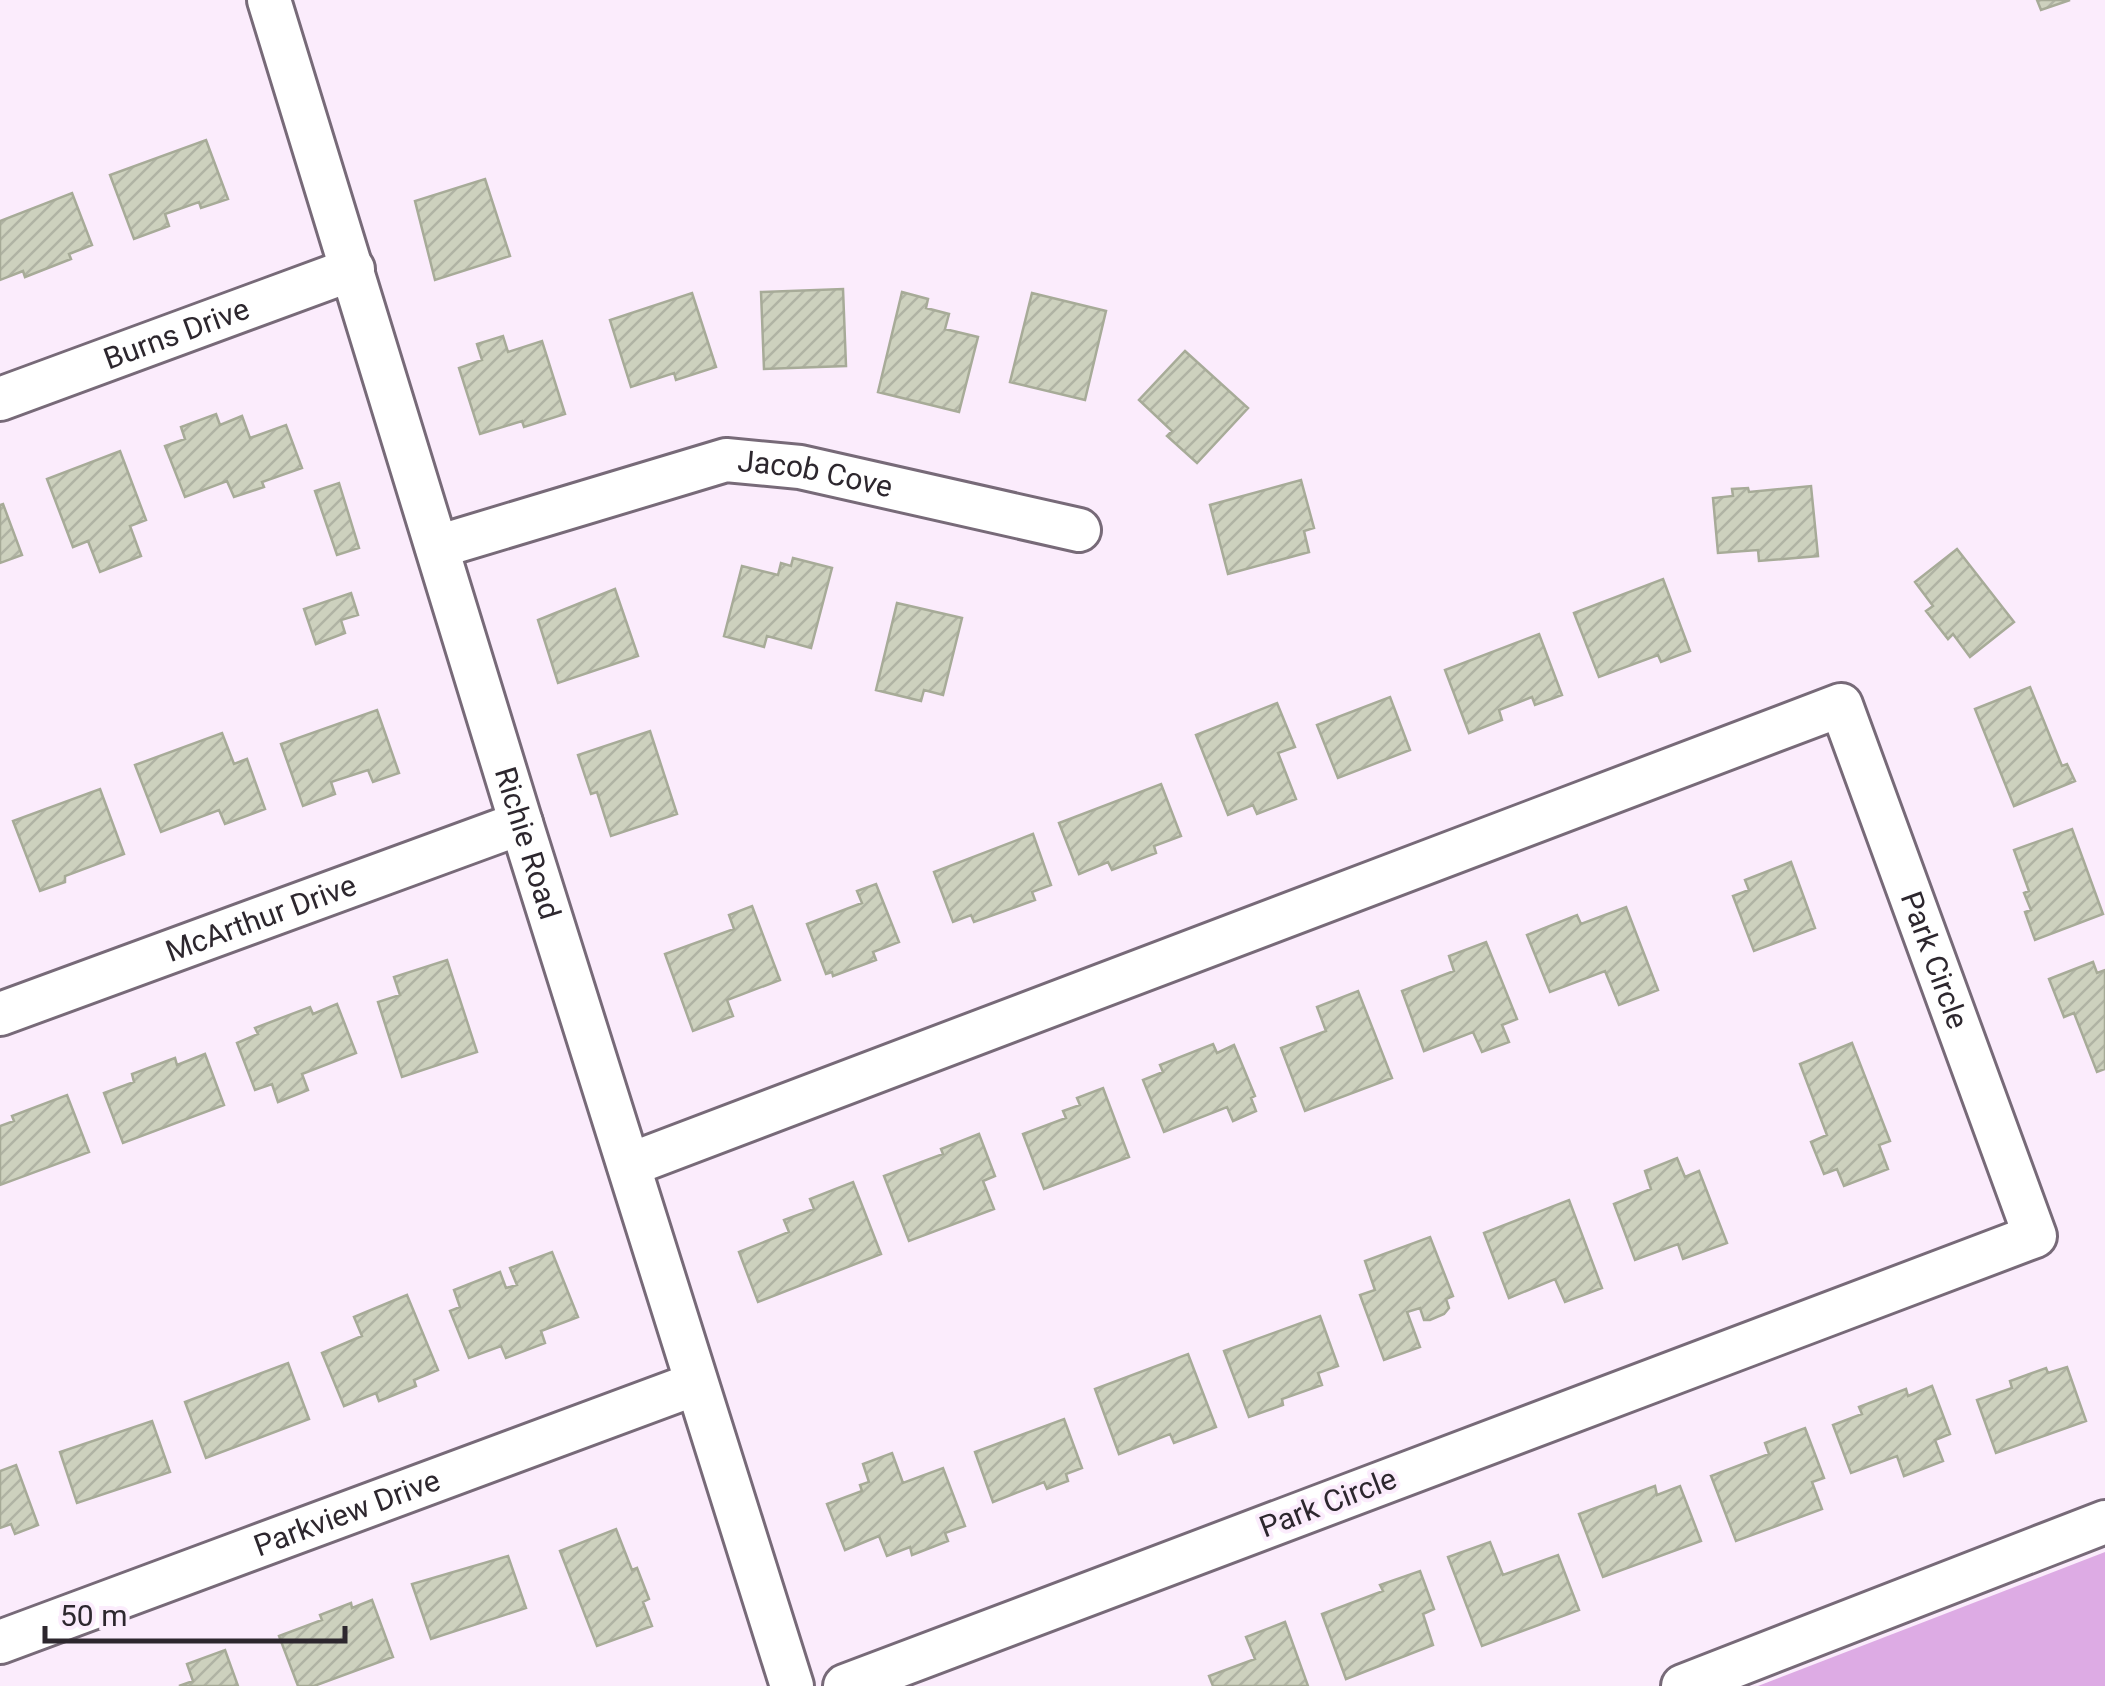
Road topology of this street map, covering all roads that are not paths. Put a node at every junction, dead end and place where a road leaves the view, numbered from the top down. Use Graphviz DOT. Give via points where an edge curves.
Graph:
graph roads {
  1 [pos="269,0"];
  2 [pos="353,269"];
  3 [pos="0,399"];
  4 [pos="1080,530"];
  5 [pos="438,547"];
  6 [pos="521,822"];
  7 [pos="0,1014"];
  8 [pos="629,1166"];
  9 [pos="695,1384"];
  10 [pos="2105,1522"];
  11 [pos="0,1642"];
  12 [pos="792,1686"];
  13 [pos="845,1686"];
  14 [pos="1683,1686"];
  1 -- 2 [label="street, Richie Road"];
  2 -- 3 [label="street, Burns Drive"];
  2 -- 5 [label="street, Richie Road"];
  4 -- 5 [label="street, Jacob Cove" via="800,467 726,460"];
  5 -- 6 [label="street, Richie Road"];
  6 -- 7 [label="street, McArthur Drive"];
  6 -- 8 [label="street, Richie Road"];
  8 -- 9 [label="street, Richie Road"];
  8 -- 13 [label="street, Park Circle" via="1841,705 2035,1236"];
  9 -- 11 [label="street, Parkview Drive"];
  9 -- 12 [label="street, Richie Road"];
  10 -- 14 [label="street"];
}
